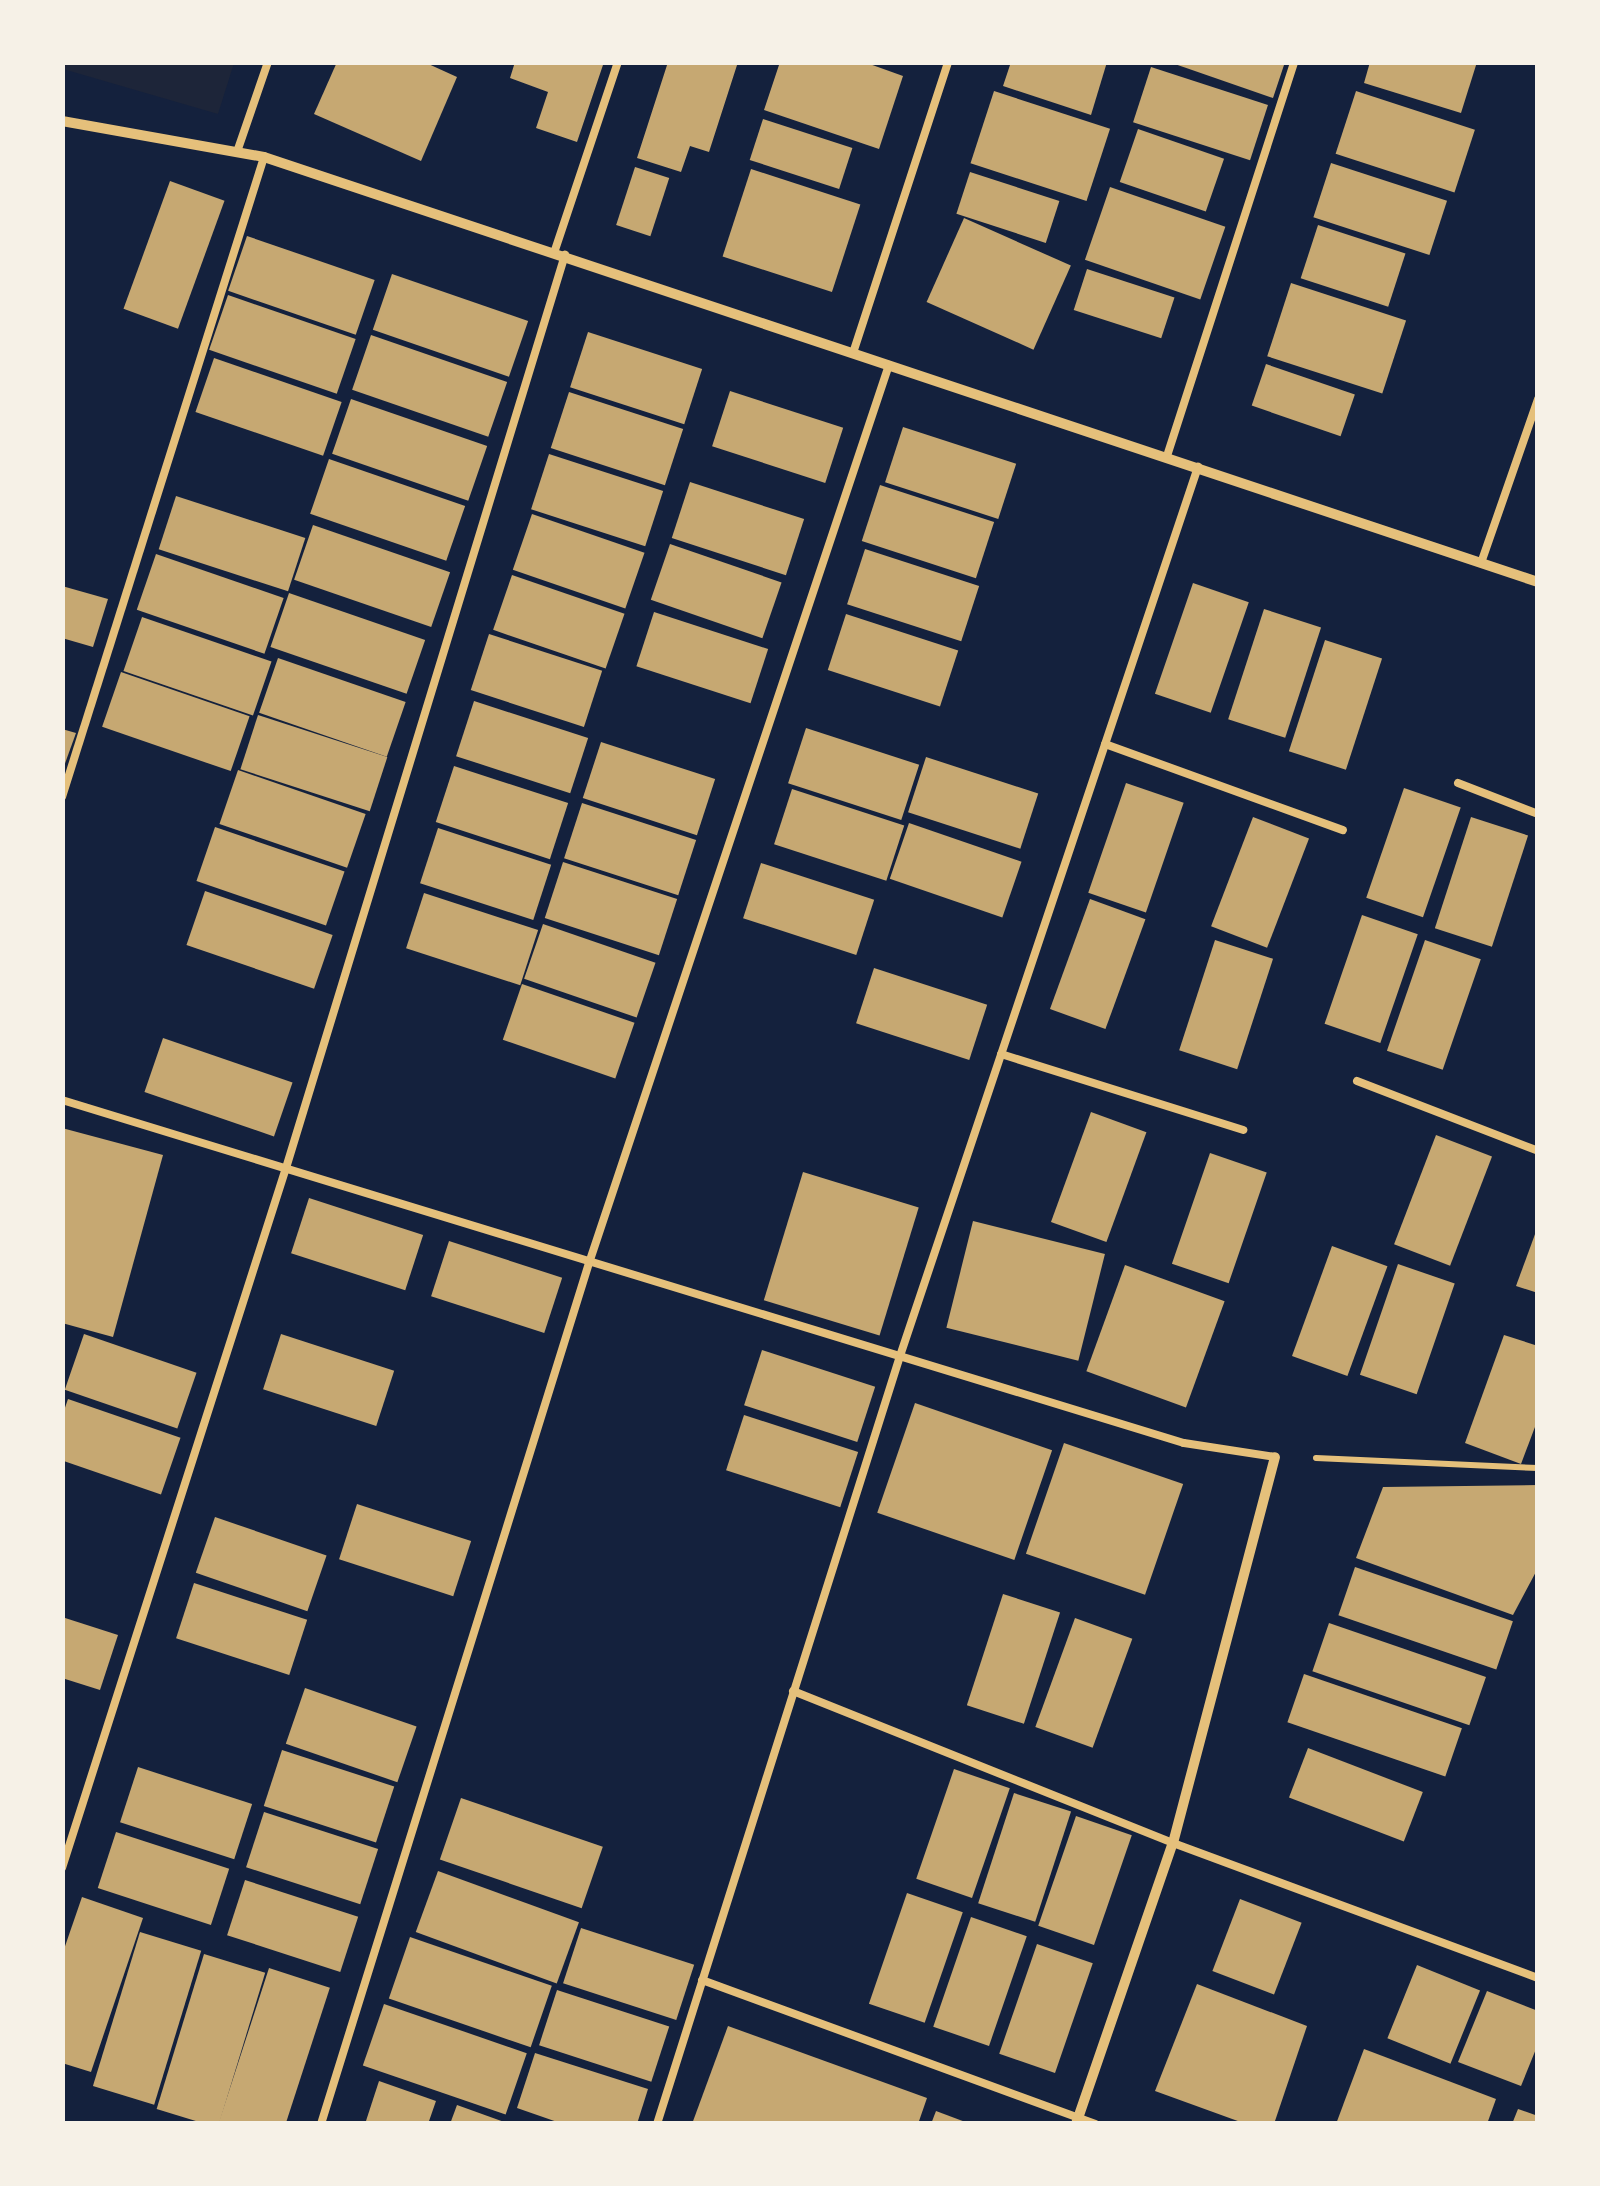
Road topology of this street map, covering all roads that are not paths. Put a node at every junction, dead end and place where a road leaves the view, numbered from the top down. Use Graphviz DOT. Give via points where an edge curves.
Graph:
graph roads {
  1 [pos="268,62"];
  2 [pos="618,62"];
  3 [pos="948,62"];
  4 [pos="1294,62"];
  5 [pos="62,121"];
  6 [pos="238,149"];
  7 [pos="264,157"];
  8 [pos="560,252"];
  9 [pos="853,353"];
  10 [pos="889,365"];
  11 [pos="1538,399"];
  12 [pos="1167,456"];
  13 [pos="1198,466"];
  14 [pos="1481,562"];
  15 [pos="1538,582"];
  16 [pos="1106,744"];
  17 [pos="1458,784"];
  18 [pos="62,797"];
  19 [pos="1538,814"];
  20 [pos="1343,830"];
  21 [pos="1000,1054"];
  22 [pos="1357,1081"];
  23 [pos="62,1100"];
  24 [pos="1243,1130"];
  25 [pos="1538,1151"];
  26 [pos="286,1168"];
  27 [pos="589,1263"];
  28 [pos="900,1356"];
  29 [pos="1275,1457"];
  30 [pos="793,1691"];
  31 [pos="1172,1843"];
  32 [pos="62,1868"];
  33 [pos="1538,1978"];
  34 [pos="702,1980"];
  35 [pos="1077,2120"];
  36 [pos="321,2124"];
  37 [pos="657,2124"];
  38 [pos="1096,2124"];
  1 -- 6 [label="lane"];
  2 -- 8 [label="lane"];
  3 -- 9 [label="lane"];
  4 -- 12 [label="lane"];
  5 -- 6 [label="street"];
  6 -- 7 [label="street"];
  7 -- 8 [label="street"];
  7 -- 18 [label="lane"];
  8 -- 9 [label="street"];
  8 -- 26 [label="lane"];
  9 -- 10 [label="street"];
  10 -- 12 [label="street"];
  10 -- 27 [label="lane"];
  11 -- 14 [label="lane"];
  12 -- 13 [label="street"];
  13 -- 14 [label="street"];
  13 -- 16 [label="lane"];
  14 -- 15 [label="street"];
  16 -- 20 [label="lane"];
  16 -- 21 [label="lane"];
  17 -- 19 [label="lane"];
  21 -- 24 [label="lane"];
  21 -- 28 [label="lane"];
  22 -- 25 [label="lane"];
  23 -- 26 [label="lane"];
  26 -- 27 [label="lane"];
  26 -- 32 [label="lane"];
  27 -- 28 [label="lane"];
  27 -- 36 [label="lane"];
  28 -- 29 [label="lane" via="1184,1443"];
  28 -- 30 [label="lane"];
  29 -- 31 [label="street"];
  30 -- 31 [label="lane"];
  30 -- 34 [label="lane"];
  31 -- 33 [label="lane"];
  31 -- 35 [label="street"];
  34 -- 35 [label="lane"];
  34 -- 37 [label="lane"];
  35 -- 38 [label="lane"];
}
